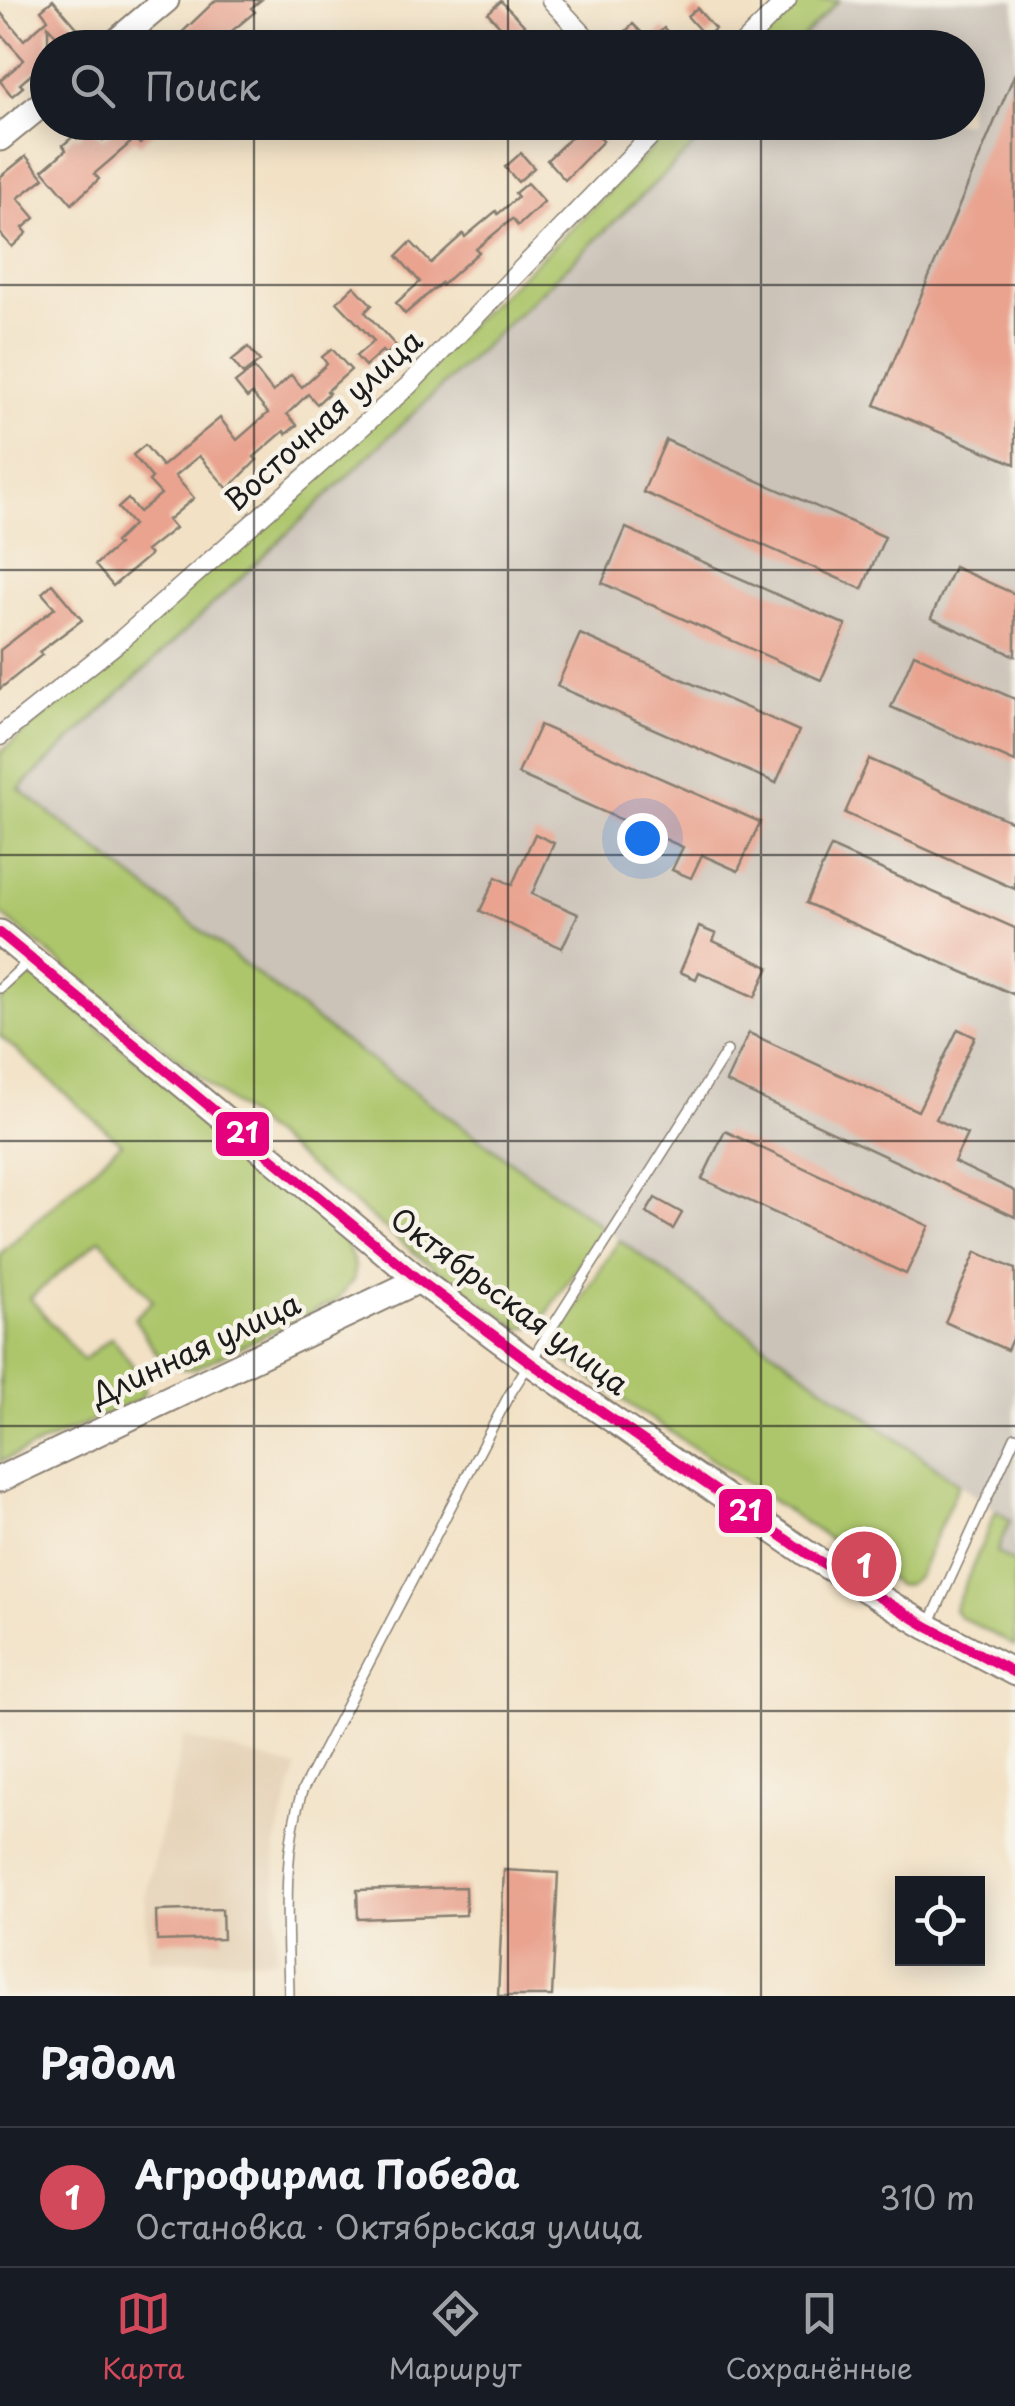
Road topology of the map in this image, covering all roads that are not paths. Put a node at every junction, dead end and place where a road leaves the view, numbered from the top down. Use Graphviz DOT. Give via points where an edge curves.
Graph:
graph roads {
  1 [pos="166,0"];
  2 [pos="551,0"];
  3 [pos="786,0"];
  4 [pos="130,30"];
  5 [pos="579,30"];
  6 [pos="757,30"];
  7 [pos="30,114"];
  8 [pos="0,138"];
  9 [pos="647,140"];
  10 [pos="0,736"];
  11 [pos="0,932"];
  12 [pos="31,958"];
  13 [pos="0,988"];
  14 [pos="727,1051"];
  15 [pos="419,1280"];
  16 [pos="531,1363"];
  17 [pos="1015,1438"];
  18 [pos="0,1479"];
  19 [pos="928,1627"];
  20 [pos="1015,1674"];
  21 [pos="288,1996"];
  1 -- 4 [label="street"];
  2 -- 5 [label="street"];
  3 -- 6 [label="street"];
  7 -- 8 [label="street"];
  9 -- 10 [label="street, Восточная улица" via="408,386 122,640"];
  11 -- 12 [label="street, Октябрьская улица"];
  12 -- 13 [label="lane"];
  12 -- 15 [label="street, Октябрьская улица"];
  14 -- 16 [label="lane"];
  15 -- 16 [label="street, Октябрьская улица"];
  15 -- 18 [label="street, Длинная улица"];
  16 -- 19 [label="street, Октябрьская улица" via="790,1542"];
  16 -- 21 [label="lane" via="302,1790 288,1855"];
  17 -- 19 [label="lane"];
  19 -- 20 [label="street, Октябрьская улица"];
}
